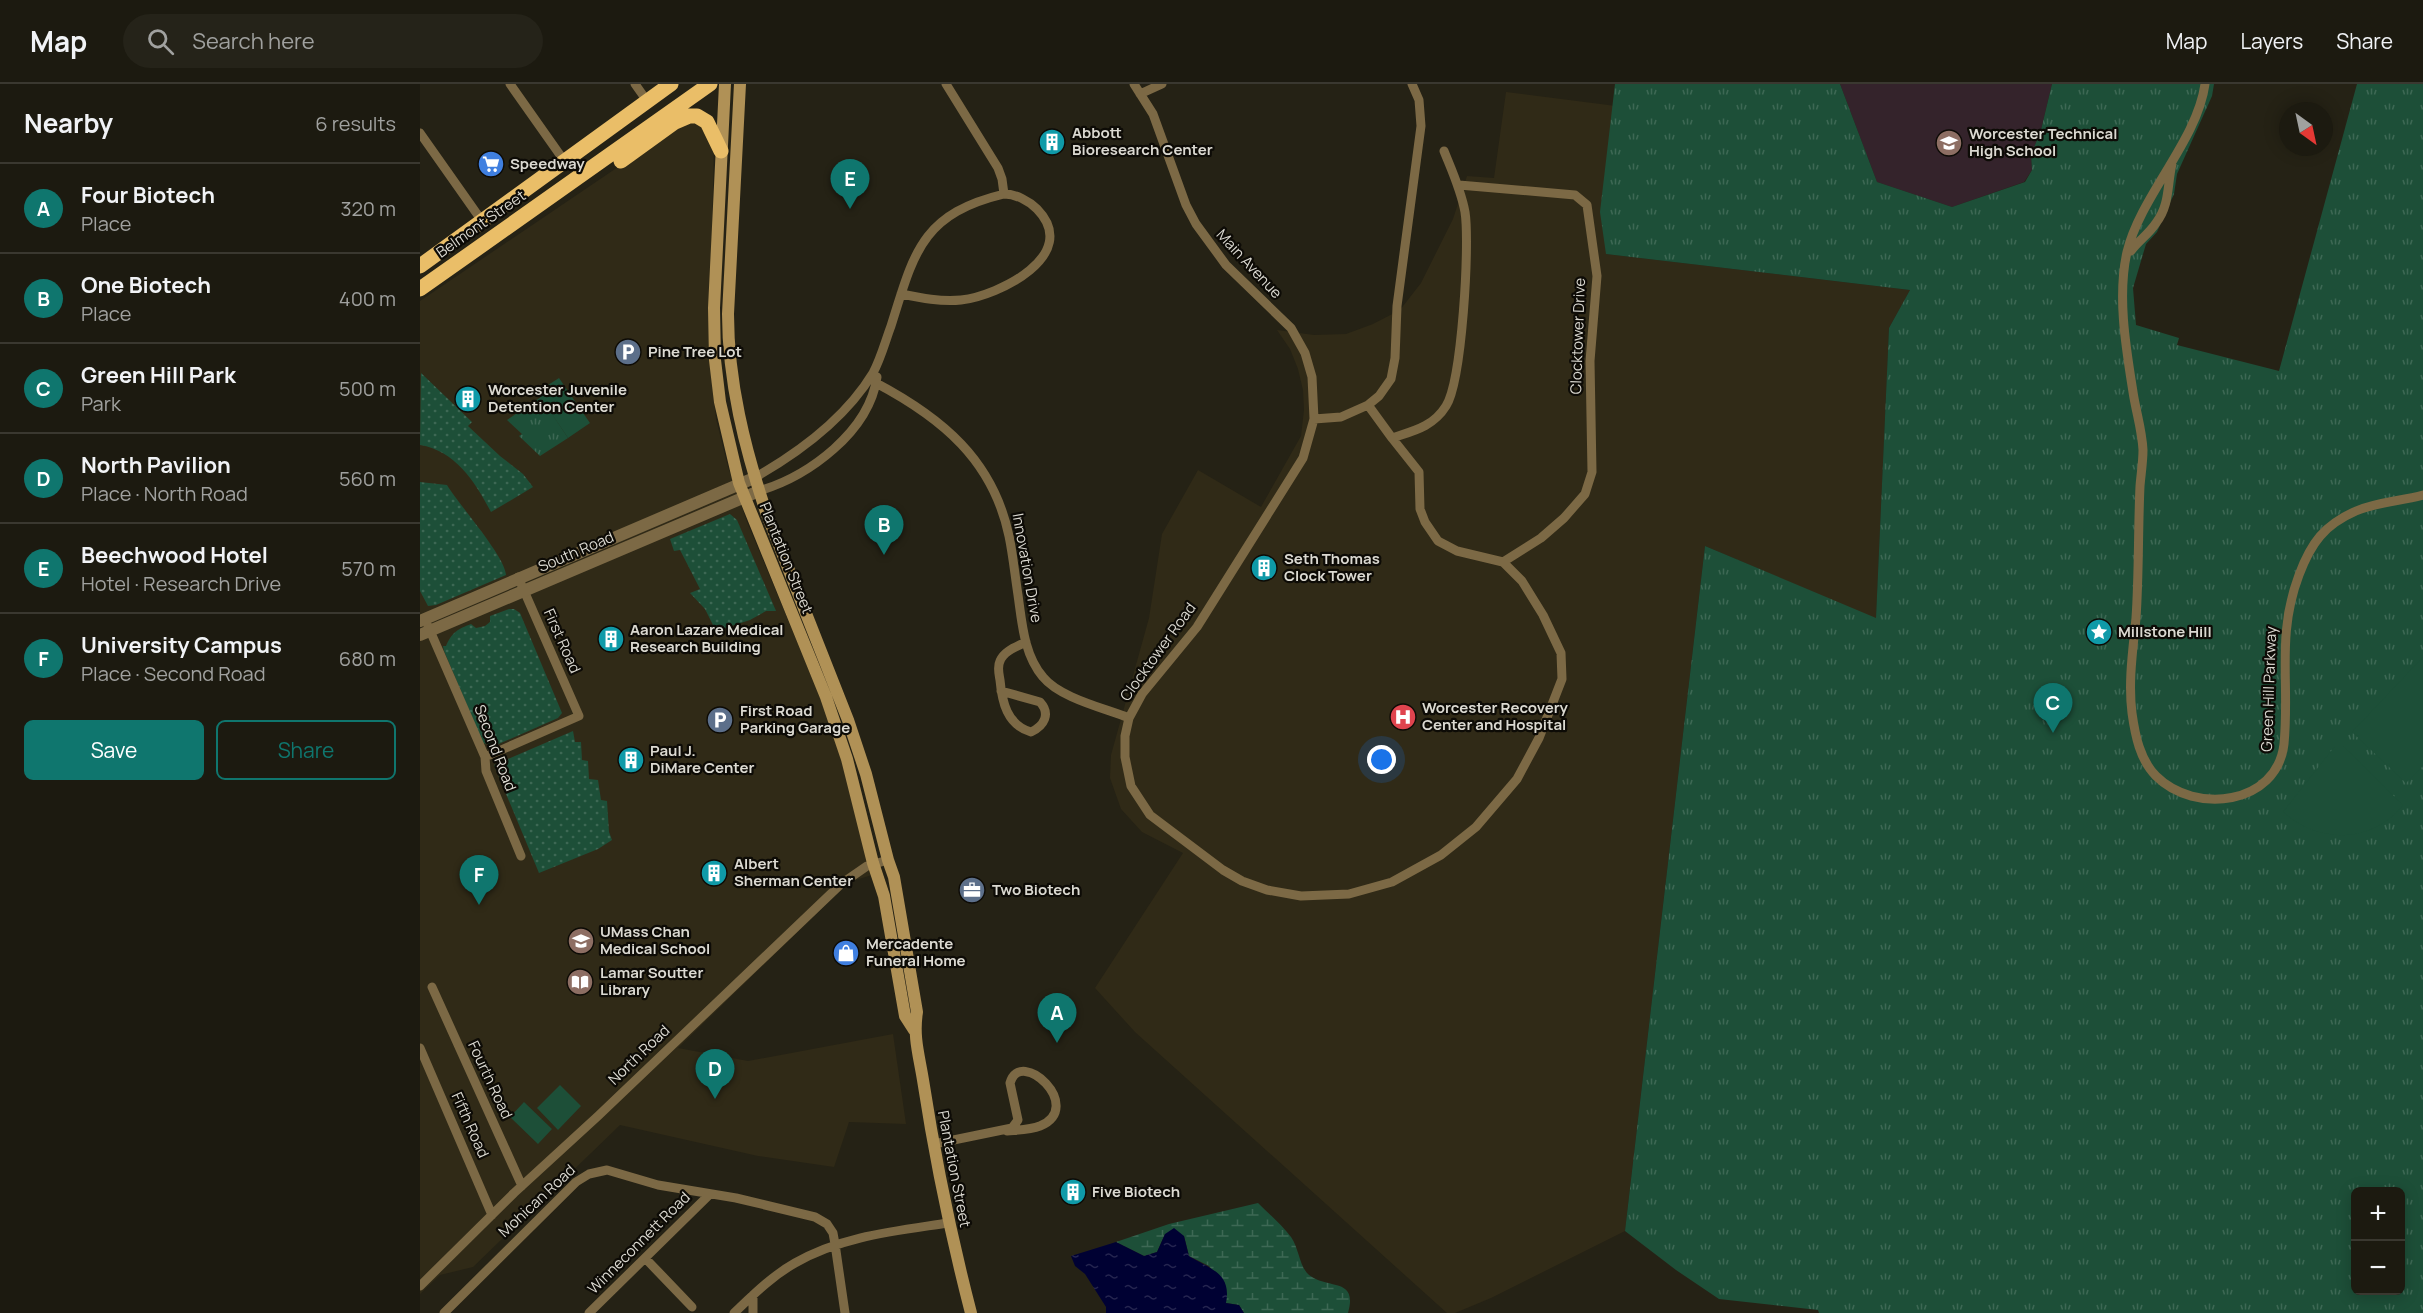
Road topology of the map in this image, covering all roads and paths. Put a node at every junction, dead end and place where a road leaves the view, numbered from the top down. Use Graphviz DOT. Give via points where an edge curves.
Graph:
graph roads {
  1 [pos="510,84"];
  2 [pos="635,84"];
  3 [pos="671,84"];
  4 [pos="710,84"];
  5 [pos="725,84"];
  6 [pos="740,84"];
  7 [pos="946,84"];
  8 [pos="1134,84"];
  9 [pos="1162,84"];
  10 [pos="1412,84"];
  11 [pos="2205,84"];
  12 [pos="1140,94"];
  13 [pos="647,101"];
  14 [pos="420,133"];
  15 [pos="2178,148"];
  16 [pos="721,151"];
  17 [pos="1443,151"];
  18 [pos="565,162"];
  19 [pos="1459,185"];
  20 [pos="1004,194"];
  21 [pos="538,206"];
  22 [pos="482,221"];
  23 [pos="2126,260"];
  24 [pos="420,266"];
  25 [pos="420,290"];
  26 [pos="901,294"];
  27 [pos="881,357"];
  28 [pos="876,383"];
  29 [pos="1368,405"];
  30 [pos="1314,419"];
  31 [pos="1392,438"];
  32 [pos="754,478"];
  33 [pos="739,483"];
  34 [pos="759,491"];
  35 [pos="2423,495"];
  36 [pos="744,496"];
  37 [pos="1503,562"];
  38 [pos="518,577"];
  39 [pos="524,591"];
  40 [pos="422,620"];
  41 [pos="425,633"];
  42 [pos="1026,642"];
  43 [pos="1001,691"];
  44 [pos="1129,718"];
  45 [pos="485,757"];
  46 [pos="521,856"];
  47 [pos="888,860"];
  48 [pos="873,864"];
  49 [pos="432,987"];
  50 [pos="914,1030"];
  51 [pos="420,1048"];
  52 [pos="1007,1131"];
  53 [pos="934,1144"];
  54 [pos="522,1186"];
  55 [pos="709,1195"];
  56 [pos="492,1215"];
  57 [pos="948,1223"];
  58 [pos="836,1244"];
  59 [pos="645,1258"];
  60 [pos="420,1286"];
  61 [pos="753,1295"];
  62 [pos="692,1307"];
  63 [pos="444,1313"];
  64 [pos="589,1313"];
  65 [pos="734,1313"];
  66 [pos="753,1313"];
  67 [pos="845,1313"];
  68 [pos="970,1313"];
  1 -- 18 [label="street"];
  2 -- 13 [label="street"];
  3 -- 13 [label="highway, Belmont Street"];
  4 -- 21 [label="highway, Belmont Street"];
  5 -- 16 [label="main road, Plantation Street"];
  6 -- 32 [label="main road, Plantation Street" via="728,320 740,423"];
  7 -- 20 [label="street" via="998,168"];
  8 -- 12 [label="street, Main Avenue"];
  9 -- 12 [label="street"];
  10 -- 29 [label="street" via="1419,100 1421,126 1397,306 1395,358 1391,379"];
  11 -- 15 [label="street" via="2197,114"];
  12 -- 30 [label="street, Main Avenue" via="1153,114 1186,205 1201,232 1231,271 1297,336 1312,377"];
  13 -- 18 [label="highway, Belmont Street"];
  14 -- 22 [label="street"];
  15 -- 23 [label="street" via="2142,218"];
  15 -- 23 [label="street" via="2164,210"];
  16 -- 21 [label="highway" via="707,122 689,116 562,202"];
  16 -- 33 [label="main road, Plantation Street" via="715,360 724,423"];
  17 -- 19 [label="street"];
  18 -- 22 [label="highway, Belmont Street"];
  19 -- 31 [label="street" via="1466,235 1456,376 1450,399 1424,427"];
  19 -- 37 [label="street, Clocktower Drive" via="1575,195 1587,205 1597,276 1590,361 1592,472 1585,494 1541,538"];
  20 -- 26 [label="street" via="965,206 932,231 916,252"];
  20 -- 26 [label="street" via="1032,204 1044,218 1049,245 1037,265 1008,285 976,297 938,300"];
  21 -- 25 [label="highway, Belmont Street"];
  22 -- 24 [label="highway, Belmont Street"];
  23 -- 35 [label="street, Green Hill Parkway" via="2124,315 2143,449 2131,690 2134,726 2145,760 2168,786 2206,801 2235,797 2266,780 2282,755 2286,621 2296,583 2315,541 2356,511"];
  26 -- 27 [label="street"];
  27 -- 28 [label="street"];
  27 -- 32 [label="street" via="861,390 820,434"];
  28 -- 34 [label="street" via="858,420 828,454 792,478"];
  28 -- 42 [label="street, Innovation Drive" via="942,425 965,447 987,478 1009,536"];
  29 -- 30 [label="street" via="1341,417"];
  29 -- 31 [label="street"];
  30 -- 44 [label="street, Clocktower Road" via="1302,458 1266,517 1197,627 1147,686"];
  31 -- 37 [label="street" via="1419,472 1419,509 1438,541 1457,551"];
  32 -- 33 [label="street, South Road"];
  32 -- 34 [label="main road, Plantation Street"];
  33 -- 36 [label="main road, Plantation Street"];
  33 -- 38 [label="street, South Road"];
  34 -- 36 [label="street, South Road"];
  34 -- 47 [label="main road, Plantation Street" via="867,774"];
  36 -- 39 [label="street, South Road"];
  36 -- 48 [label="main road, Plantation Street" via="829,703"];
  37 -- 44 [label="street, Clocktower Road" via="1529,591 1556,640 1563,664 1558,689 1530,757 1492,811 1441,855 1392,882 1349,894 1301,896 1267,890 1223,870 1156,820 1135,794 1125,757"];
  38 -- 39 [label="street, First Road"];
  38 -- 40 [label="street, South Road"];
  39 -- 41 [label="street, South Road"];
  39 -- 45 [label="street, First Road" via="579,716"];
  40 -- 41 [label="street, Second Road"];
  41 -- 45 [label="street, Second Road"];
  42 -- 43 [label="street" via="1000,660"];
  42 -- 44 [label="street, Innovation Drive" via="1036,669 1049,683"];
  43 -- 43 [label="street" via="1004,708 1014,721 1031,732 1041,726 1046,711 1040,702"];
  45 -- 46 [label="street, Second Road" via="486,771"];
  47 -- 48 [label="street, North Road"];
  47 -- 50 [label="main road, Plantation Street" via="917,1012"];
  48 -- 50 [label="main road, Plantation Street" via="884,896 905,1016"];
  48 -- 54 [label="street, North Road" via="841,884"];
  49 -- 54 [label="street, Fourth Road"];
  50 -- 53 [label="main road, Plantation Street"];
  51 -- 56 [label="street, Fifth Road"];
  52 -- 52 [label="street" via="1018,1120 1010,1083 1013,1076 1023,1071 1036,1075 1053,1092 1053,1114 1042,1125"];
  52 -- 53 [label="street"];
  53 -- 57 [label="main road, Plantation Street"];
  54 -- 56 [label="street, North Road"];
  55 -- 58 [label="street, Mohican Road" via="815,1217 827,1224"];
  55 -- 59 [label="street, Winneconnett Road"];
  55 -- 63 [label="street, Mohican Road" via="607,1170 589,1174 576,1182"];
  56 -- 60 [label="street, North Road"];
  57 -- 58 [label="street"];
  57 -- 68 [label="main road, Plantation Street"];
  58 -- 61 [label="street" via="795,1263"];
  58 -- 67 [label="street"];
  59 -- 62 [label="street"];
  59 -- 64 [label="street, Winneconnett Road"];
  61 -- 65 [label="street"];
  61 -- 66 [label="street"];
}
